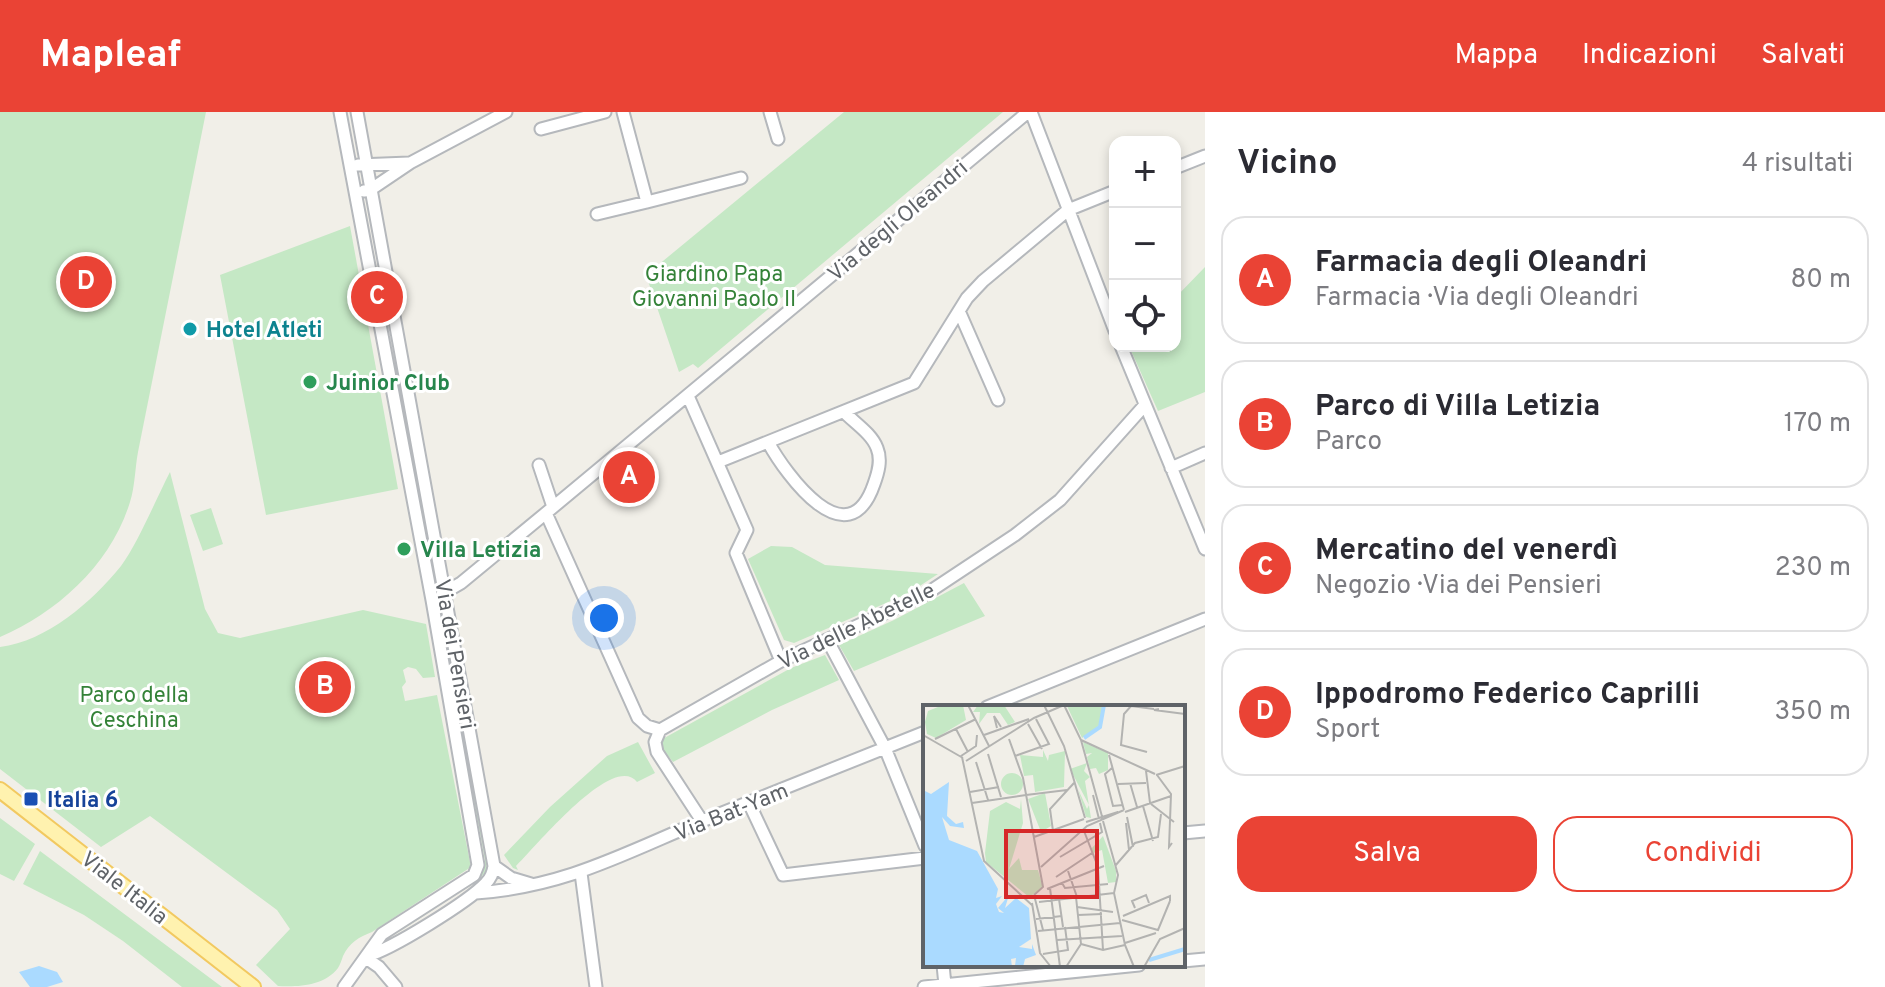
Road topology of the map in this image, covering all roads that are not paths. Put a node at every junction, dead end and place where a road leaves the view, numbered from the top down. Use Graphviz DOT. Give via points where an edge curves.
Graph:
graph roads {
  1 [pos="340,112"];
  2 [pos="357,112"];
  3 [pos="506,112"];
  4 [pos="605,112"];
  5 [pos="623,112"];
  6 [pos="770,112"];
  7 [pos="1030,112"];
  8 [pos="541,129"];
  9 [pos="778,139"];
  10 [pos="1205,156"];
  11 [pos="410,163"];
  12 [pos="365,164"];
  13 [pos="351,166"];
  14 [pos="1181,166"];
  15 [pos="741,178"];
  16 [pos="370,190"];
  17 [pos="356,193"];
  18 [pos="1109,193"];
  19 [pos="647,202"];
  20 [pos="1068,210"];
  21 [pos="597,214"];
  22 [pos="959,311"];
  23 [pos="1109,316"];
  24 [pos="1123,352"];
  25 [pos="688,396"];
  26 [pos="998,400"];
  27 [pos="1144,406"];
  28 [pos="844,412"];
  29 [pos="768,442"];
  30 [pos="1205,453"];
  31 [pos="718,462"];
  32 [pos="539,465"];
  33 [pos="1171,468"];
  34 [pos="550,510"];
  35 [pos="1205,549"];
  36 [pos="445,593"];
  37 [pos="432,600"];
  38 [pos="1205,619"];
  39 [pos="828,641"];
  40 [pos="781,661"];
  41 [pos="992,705"];
  42 [pos="660,730"];
  43 [pos="923,733"];
  44 [pos="885,748"];
  45 [pos="0,790"];
  46 [pos="749,803"];
  47 [pos="702,821"];
  48 [pos="1205,831"];
  49 [pos="1185,833"];
  50 [pos="923,841"];
  51 [pos="923,858"];
  52 [pos="494,866"];
  53 [pos="581,873"];
  54 [pos="535,885"];
  55 [pos="473,893"];
  56 [pos="366,957"];
  57 [pos="1205,959"];
  58 [pos="1185,961"];
  59 [pos="942,967"];
  60 [pos="1123,967"];
  61 [pos="346,982"];
  62 [pos="985,984"];
  63 [pos="253,986"];
  64 [pos="934,986"];
  65 [pos="334,987"];
  66 [pos="396,987"];
  67 [pos="596,987"];
  1 -- 13 [label="street, Via dei Pensieri"];
  2 -- 12 [label="street, Via dei Pensieri"];
  3 -- 11 [label="street"];
  4 -- 8 [label="street"];
  5 -- 19 [label="street"];
  6 -- 9 [label="street"];
  7 -- 20 [label="street"];
  7 -- 25 [label="street, Via degli Oleandri"];
  10 -- 14 [label="street"];
  11 -- 12 [label="street"];
  11 -- 16 [label="street"];
  12 -- 13 [label="street"];
  12 -- 16 [label="street, Via dei Pensieri"];
  13 -- 17 [label="street, Via dei Pensieri"];
  15 -- 19 [label="street"];
  16 -- 17 [label="street"];
  16 -- 36 [label="street, Via dei Pensieri"];
  17 -- 37 [label="street, Via dei Pensieri"];
  18 -- 20 [label="street"];
  19 -- 21 [label="street"];
  20 -- 22 [label="street" via="983,281"];
  20 -- 23 [label="street"];
  22 -- 26 [label="street"];
  22 -- 28 [label="street" via="914,383"];
  24 -- 27 [label="street"];
  25 -- 31 [label="street"];
  25 -- 34 [label="street, Via degli Oleandri"];
  27 -- 33 [label="street"];
  27 -- 39 [label="street, Via delle Abetelle" via="1040,518 926,594"];
  28 -- 29 [label="street"];
  28 -- 29 [label="street" via="872,439 879,454 871,493 852,512 840,514 813,501"];
  29 -- 31 [label="street"];
  30 -- 33 [label="street"];
  31 -- 40 [label="street" via="747,530 736,553"];
  32 -- 34 [label="street"];
  33 -- 35 [label="street"];
  34 -- 36 [label="street, Via degli Oleandri"];
  34 -- 42 [label="street" via="638,718"];
  36 -- 37 [label="street, Via degli Oleandri"];
  36 -- 52 [label="street, Via dei Pensieri"];
  37 -- 56 [label="street, Via dei Pensieri" via="478,868 382,934"];
  38 -- 41 [label="street"];
  39 -- 40 [label="street, Via delle Abetelle"];
  39 -- 44 [label="street"];
  40 -- 42 [label="street, Via delle Abetelle"];
  42 -- 47 [label="street" via="657,752"];
  43 -- 44 [label="street, Via Bat-Yam"];
  44 -- 46 [label="street, Via Bat-Yam"];
  44 -- 50 [label="street"];
  45 -- 63 [label="main road, Viale Italia"];
  46 -- 47 [label="street, Via Bat-Yam"];
  46 -- 51 [label="street" via="783,875"];
  47 -- 53 [label="street, Via Bat-Yam"];
  48 -- 49 [label="street"];
  52 -- 54 [label="street"];
  52 -- 55 [label="street, Via dei Pensieri" via="488,881"];
  53 -- 54 [label="street, Via Bat-Yam"];
  53 -- 67 [label="street"];
  54 -- 55 [label="street, Via Bat-Yam"];
  55 -- 56 [label="street, Via dei Pensieri"];
  56 -- 61 [label="street, Via dei Pensieri"];
  56 -- 66 [label="street"];
  57 -- 58 [label="street"];
  59 -- 64 [label="street"];
  60 -- 62 [label="street"];
  61 -- 65 [label="street, Via dei Pensieri"];
  62 -- 64 [label="street"];
}
